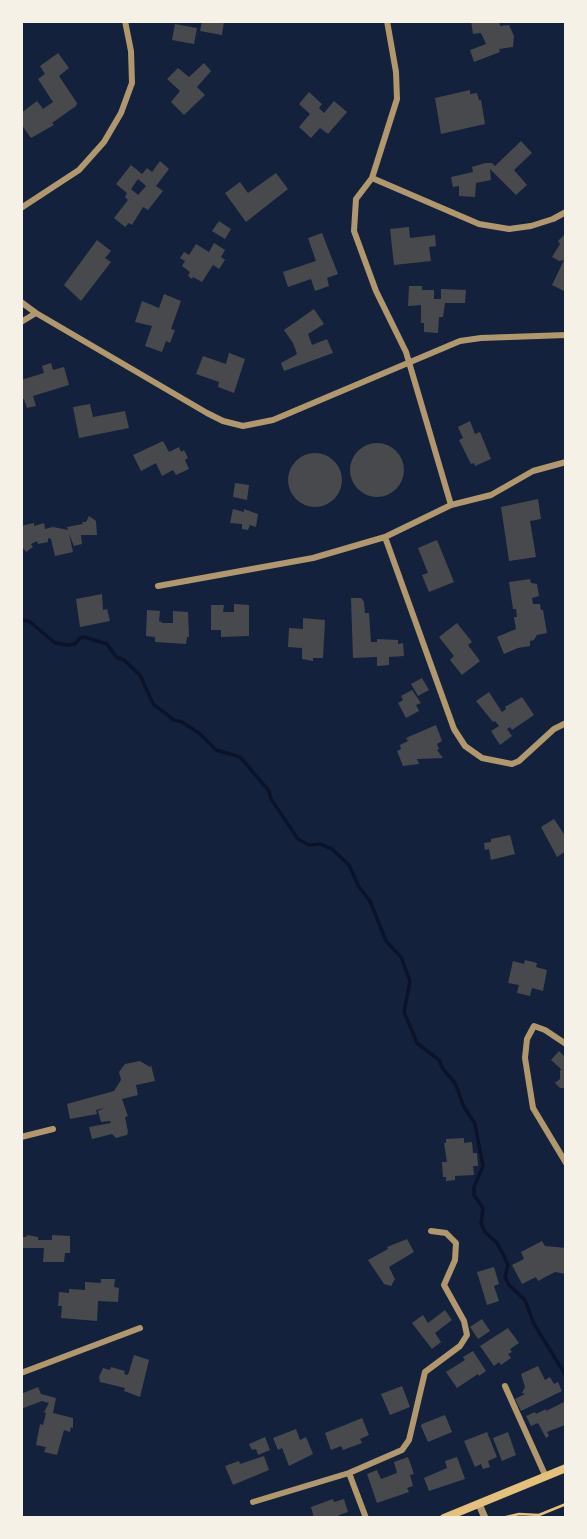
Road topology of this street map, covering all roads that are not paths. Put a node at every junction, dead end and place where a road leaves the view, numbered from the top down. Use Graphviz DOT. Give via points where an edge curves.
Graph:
graph roads {
  1 [pos="125,21"];
  2 [pos="387,21"];
  3 [pos="372,178"];
  4 [pos="21,208"];
  5 [pos="566,212"];
  6 [pos="21,302"];
  7 [pos="36,313"];
  8 [pos="21,323"];
  9 [pos="566,335"];
  10 [pos="408,363"];
  11 [pos="566,462"];
  12 [pos="451,505"];
  13 [pos="385,537"];
  14 [pos="158,586"];
  15 [pos="566,723"];
  16 [pos="566,1044"];
  17 [pos="54,1129"];
  18 [pos="21,1137"];
  19 [pos="566,1163"];
  20 [pos="431,1231"];
  21 [pos="140,1328"];
  22 [pos="54,1351"];
  23 [pos="59,1359"];
  24 [pos="21,1373"];
  25 [pos="505,1386"];
  26 [pos="566,1468"];
  27 [pos="349,1473"];
  28 [pos="546,1477"];
  29 [pos="253,1502"];
  30 [pos="479,1504"];
  31 [pos="366,1518"];
  32 [pos="444,1518"];
  33 [pos="485,1518"];
  1 -- 4 [label="street" via="132,83 121,113 104,142 79,170"];
  2 -- 3 [label="street" via="397,99"];
  3 -- 5 [label="street" via="479,224 509,229 531,226"];
  3 -- 10 [label="street" via="356,199 354,231"];
  6 -- 7 [label="street"];
  7 -- 8 [label="street"];
  7 -- 10 [label="street" via="207,414 243,426 273,420"];
  9 -- 10 [label="street" via="460,341"];
  10 -- 12 [label="street"];
  11 -- 12 [label="street" via="533,471 491,495"];
  12 -- 13 [label="street"];
  13 -- 14 [label="street" via="313,558"];
  13 -- 15 [label="street" via="454,729 465,746 482,758 512,764"];
  16 -- 19 [label="street" via="534,1026 525,1058 533,1108"];
  17 -- 18 [label="street"];
  20 -- 27 [label="street" via="446,1233 456,1243 455,1260 444,1285 467,1335 460,1346 425,1372 409,1440 402,1450"];
  21 -- 23 [label="street"];
  22 -- 23 [label="street"];
  23 -- 24 [label="street"];
  25 -- 28 [label="street"];
  26 -- 28 [label="main road"];
  27 -- 29 [label="street"];
  27 -- 31 [label="street"];
  28 -- 30 [label="main road"];
  30 -- 32 [label="main road"];
  30 -- 33 [label="street"];
}
